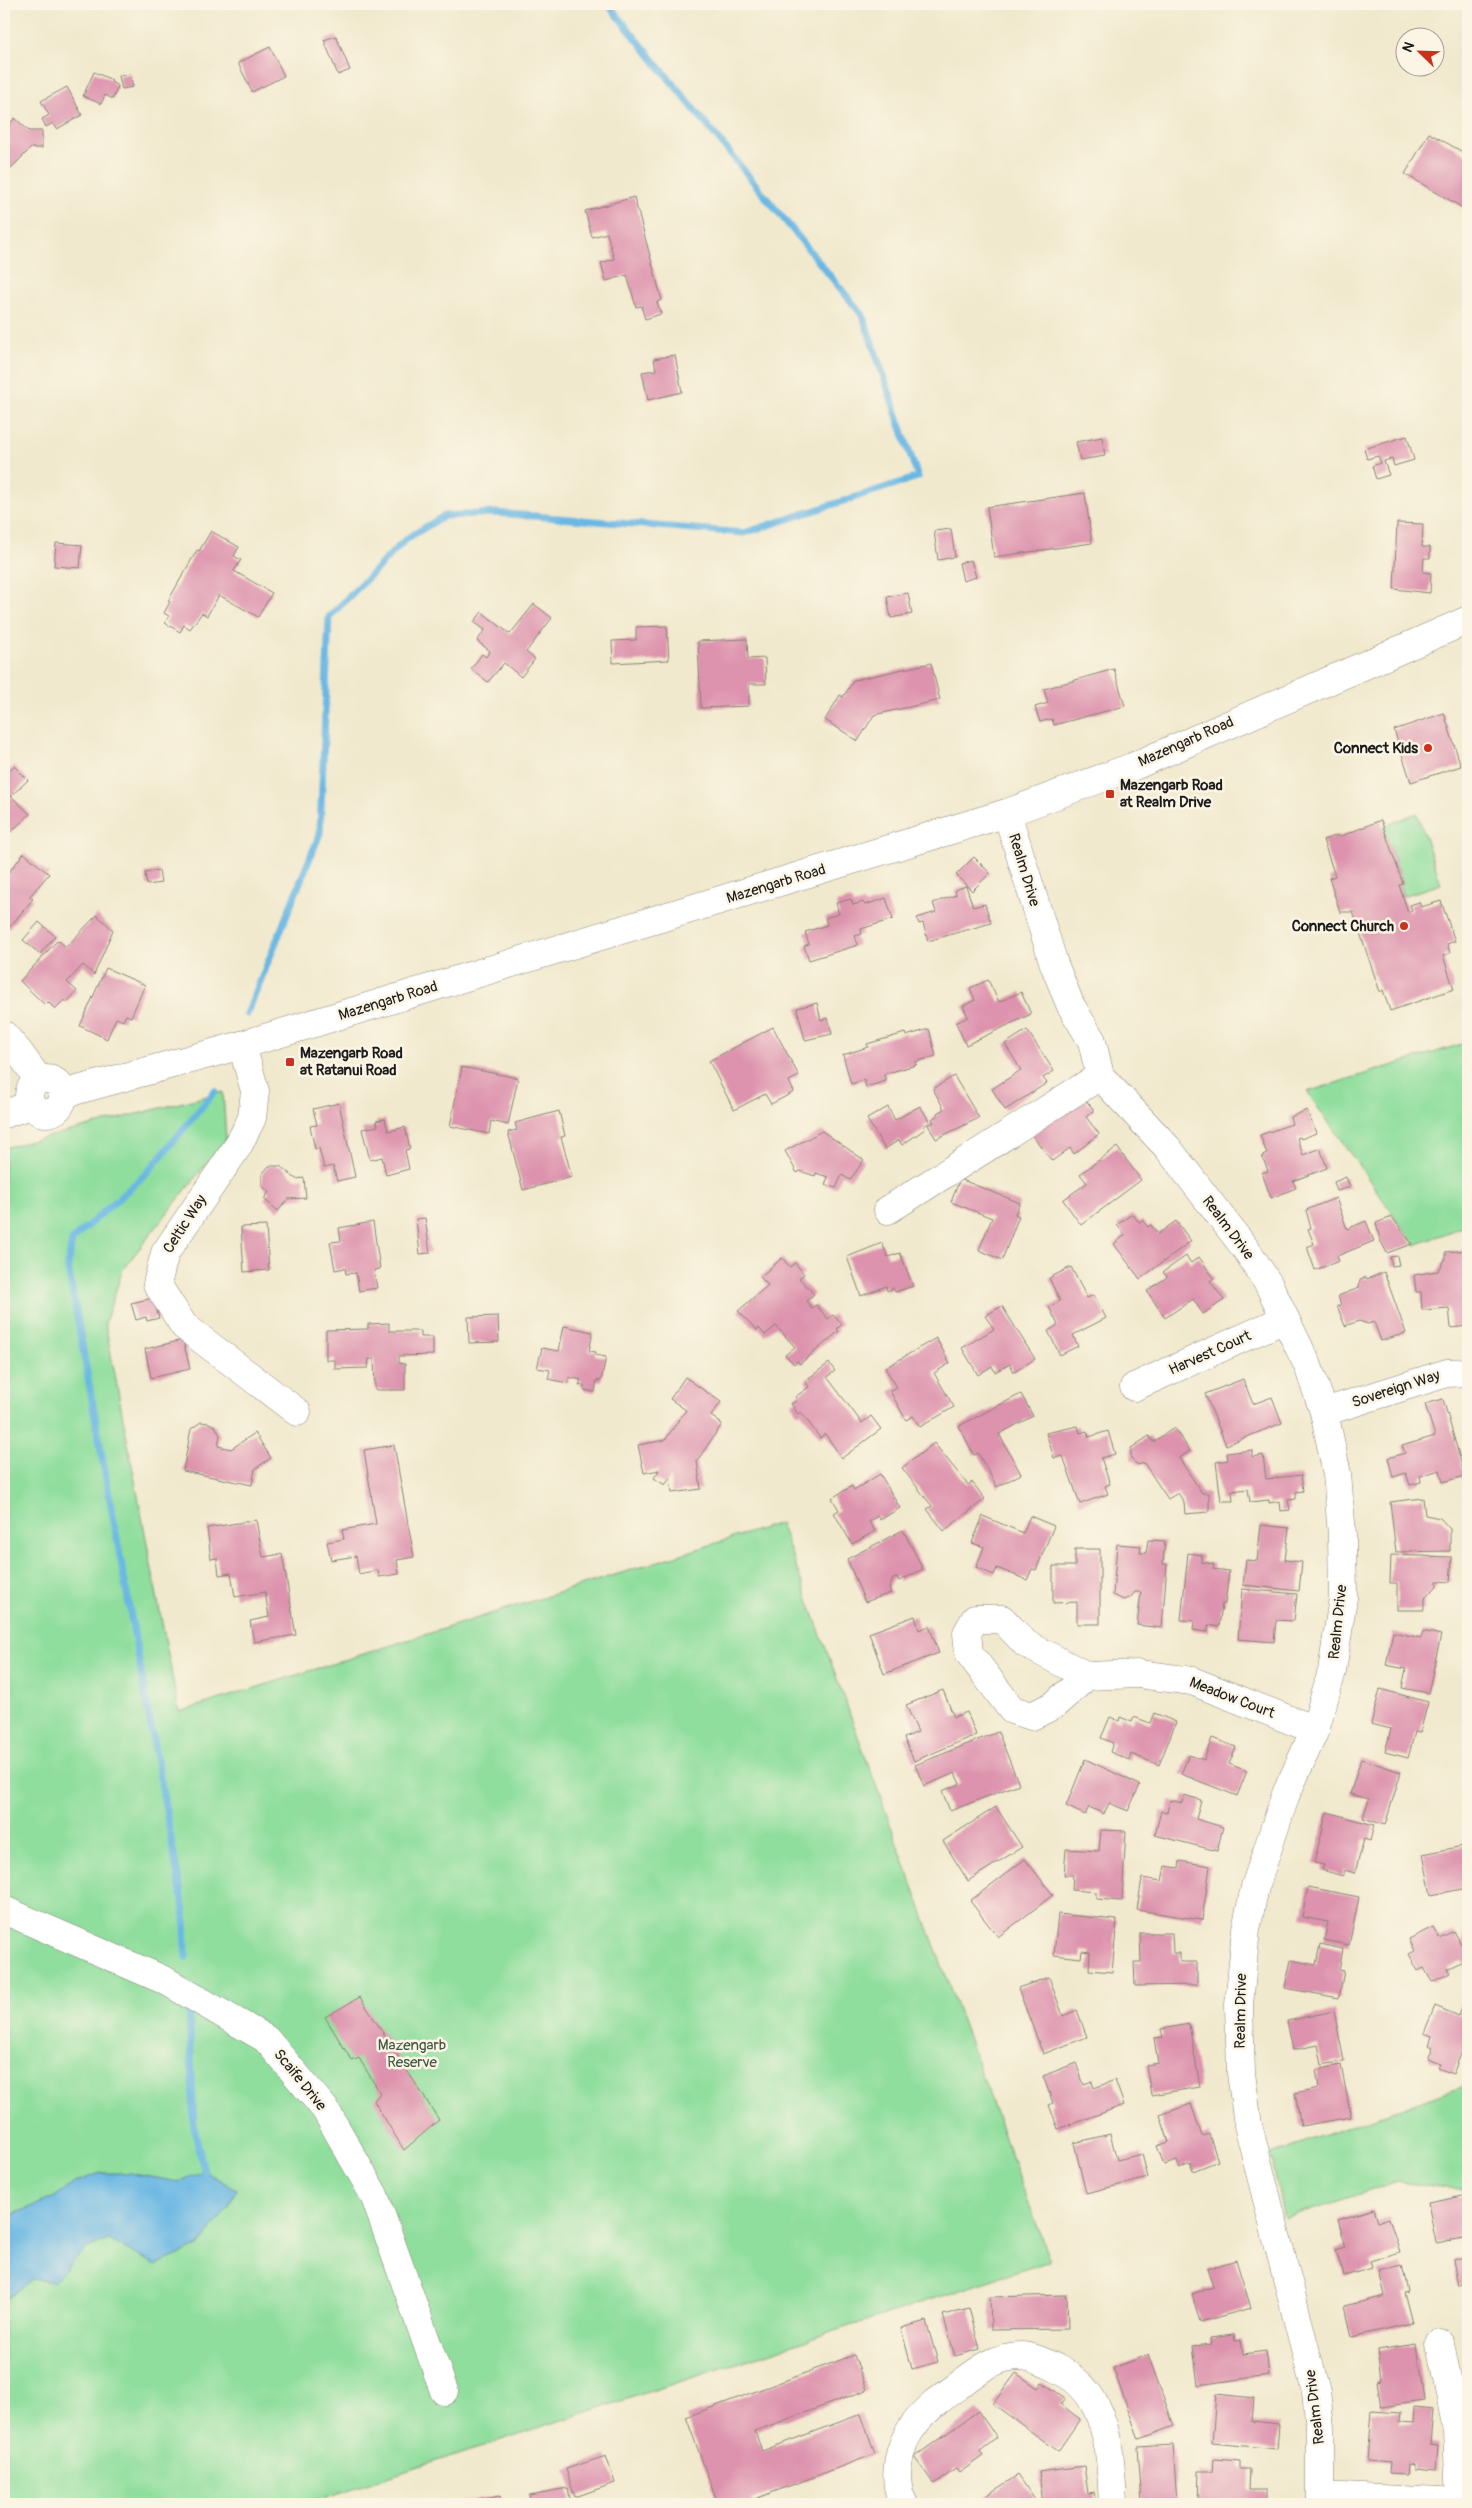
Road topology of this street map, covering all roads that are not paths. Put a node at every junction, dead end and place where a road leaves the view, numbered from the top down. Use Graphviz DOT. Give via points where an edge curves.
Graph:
graph roads {
  1 [pos="1468,620"];
  2 [pos="1007,813"];
  3 [pos="4,1035"];
  4 [pos="242,1045"];
  5 [pos="1100,1076"];
  6 [pos="35,1092"];
  7 [pos="4,1114"];
  8 [pos="888,1210"];
  9 [pos="1285,1319"];
  10 [pos="1468,1372"];
  11 [pos="1134,1387"];
  12 [pos="297,1412"];
  13 [pos="1324,1412"];
  14 [pos="1086,1676"];
  15 [pos="1315,1730"];
  16 [pos="4,1910"];
  17 [pos="1440,2343"];
  18 [pos="444,2391"];
  19 [pos="1320,2500"];
  20 [pos="904,2504"];
  21 [pos="1113,2504"];
  22 [pos="1460,2504"];
  1 -- 2 [label="street, Mazengarb Road" via="1132,767"];
  2 -- 4 [label="street, Mazengarb Road"];
  2 -- 5 [label="street, Realm Drive" via="1054,964 1070,1004 1092,1041"];
  3 -- 6 [label="street" via="18,1051"];
  4 -- 6 [label="street, Mazengarb Road" via="64,1094 54,1081"];
  4 -- 12 [label="street, Celtic Way" via="255,1092 252,1118 238,1146 165,1253 157,1284 184,1326"];
  5 -- 8 [label="street"];
  5 -- 9 [label="street, Realm Drive" via="1167,1147 1248,1252"];
  6 -- 7 [label="street"];
  9 -- 11 [label="street, Harvest Court"];
  9 -- 13 [label="street, Realm Drive" via="1308,1366"];
  10 -- 13 [label="street, Sovereign Way" via="1447,1373"];
  13 -- 15 [label="street, Realm Drive" via="1337,1474 1343,1598 1332,1671"];
  14 -- 15 [label="street, Meadow Court" via="1139,1674 1192,1681"];
  15 -- 19 [label="street, Realm Drive" via="1286,1794 1255,1887 1246,1930 1238,2005 1241,2073 1248,2125 1316,2392 1320,2427"];
  16 -- 18 [label="street, Scaife Drive" via="166,1981 266,2039 325,2109 374,2196"];
  17 -- 22 [label="street, Realm Drive" via="1457,2430"];
  19 -- 22 [label="street, Realm Drive"];
  20 -- 21 [label="street" via="900,2498 898,2469 903,2446 913,2425 927,2410 981,2368 1021,2356 1068,2374 1081,2385 1096,2406 1110,2451"];
}
